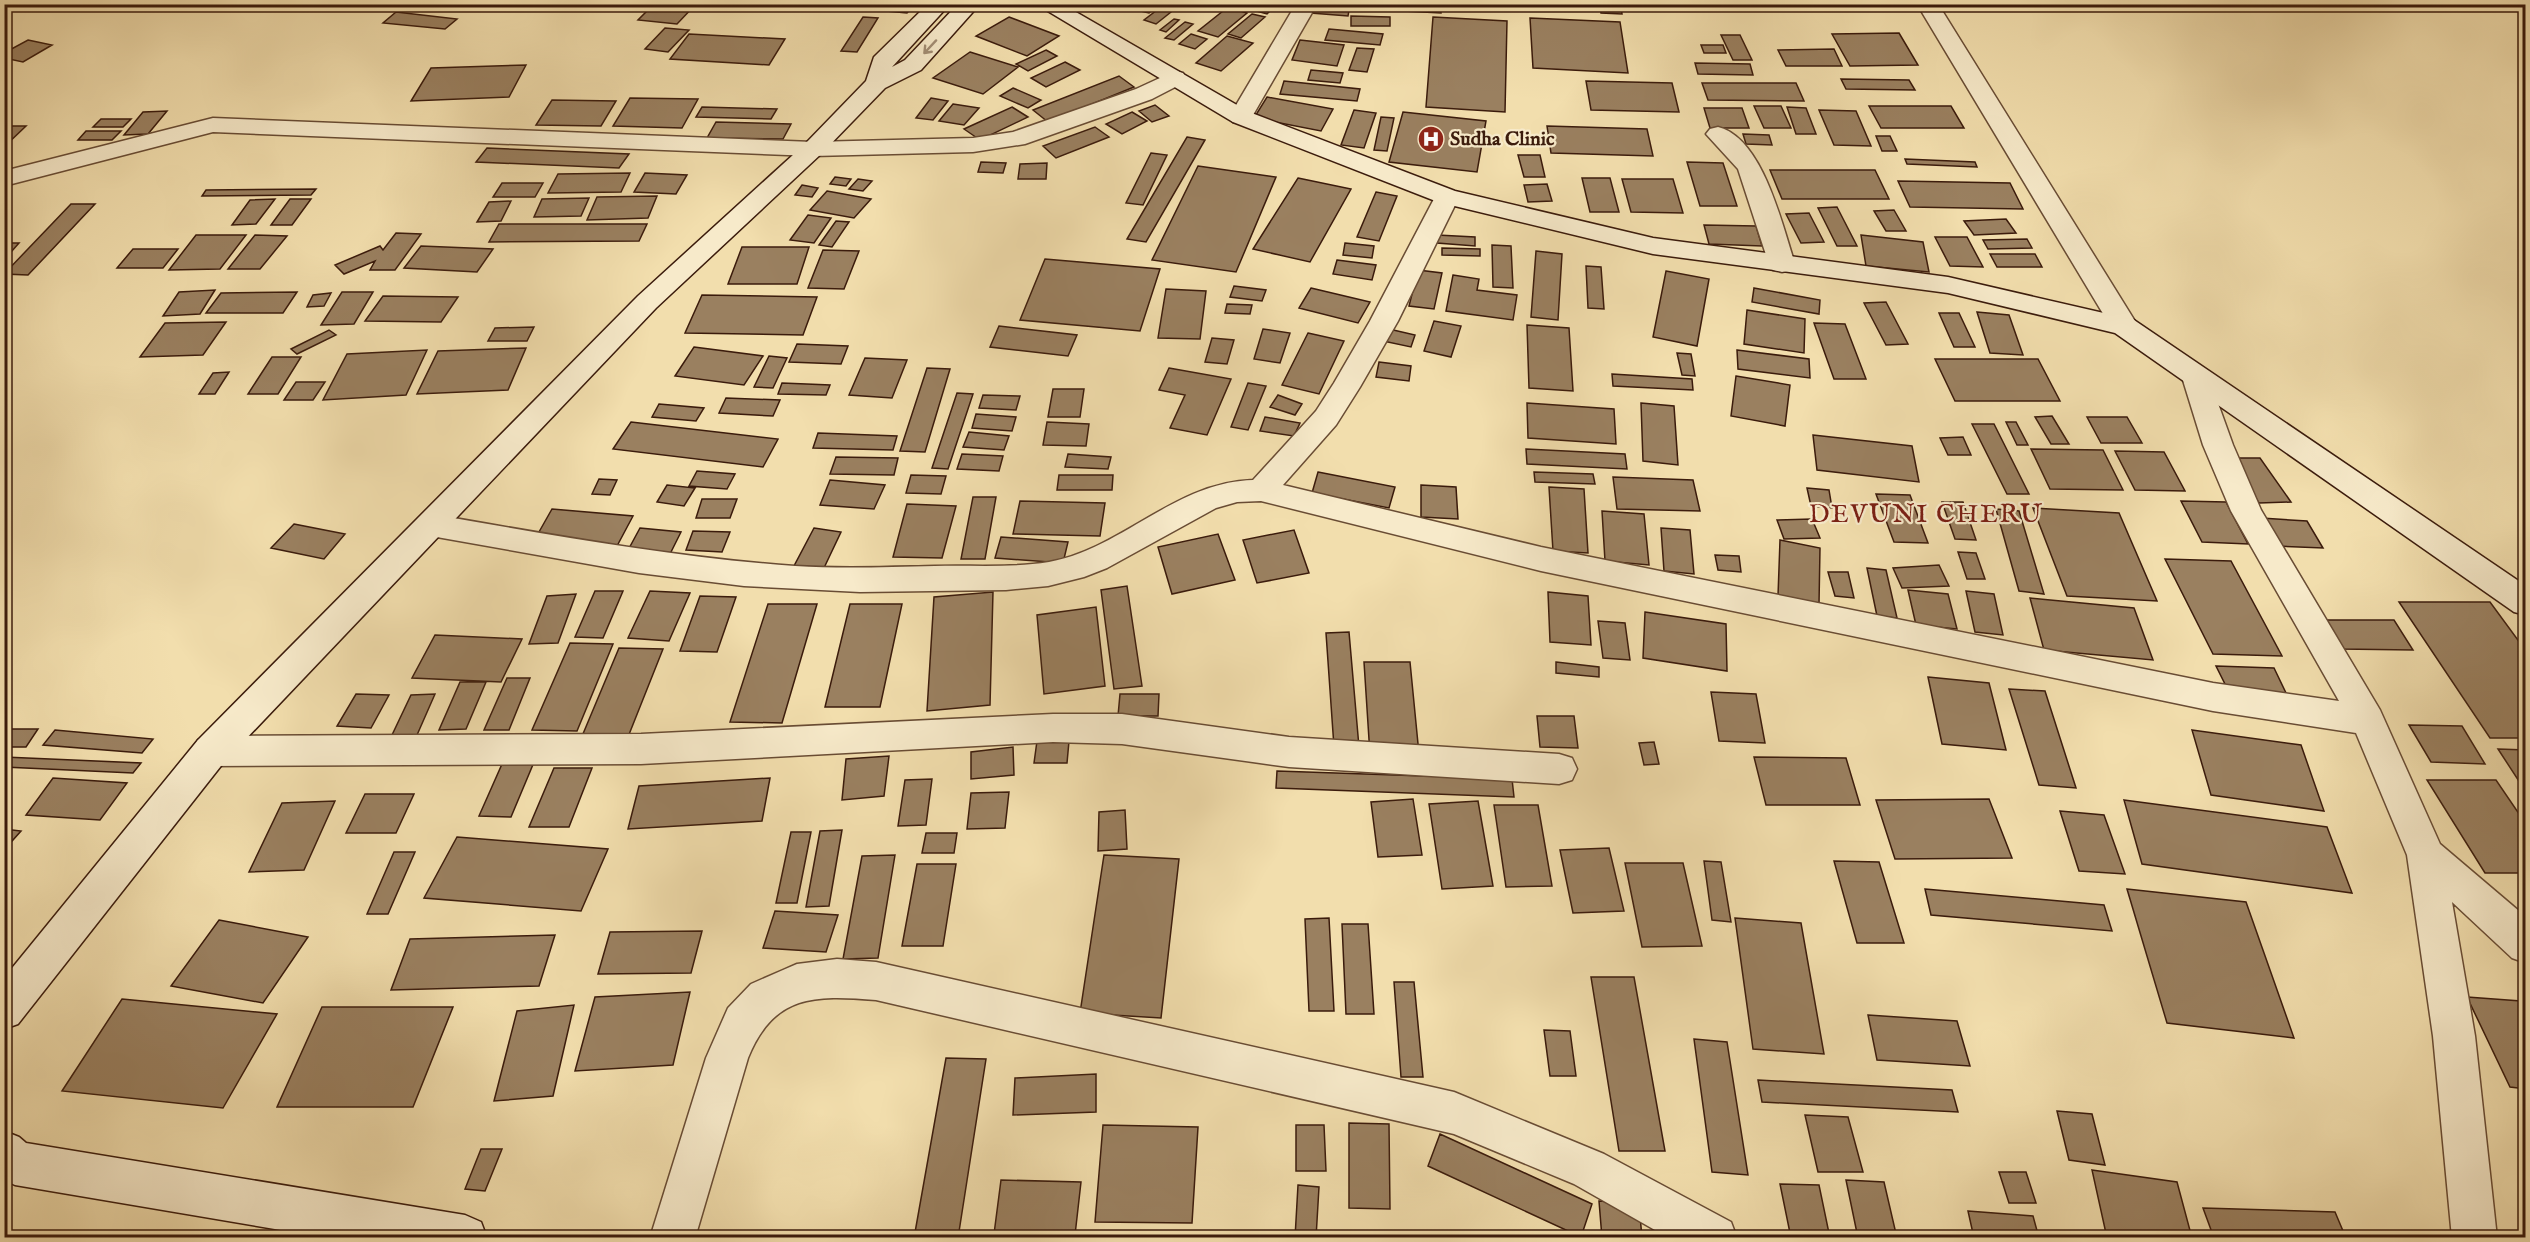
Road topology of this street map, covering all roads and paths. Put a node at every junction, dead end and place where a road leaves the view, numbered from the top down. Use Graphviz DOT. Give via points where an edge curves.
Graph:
graph roads {
  1 [pos="940,4"];
  2 [pos="970,4"];
  3 [pos="1046,4"];
  4 [pos="1307,4"];
  5 [pos="1927,4"];
  6 [pos="1175,78"];
  7 [pos="877,83"];
  8 [pos="1241,117"];
  9 [pos="1718,134"];
  10 [pos="813,149"];
  11 [pos="4,179"];
  12 [pos="1447,197"];
  13 [pos="1782,264"];
  14 [pos="2124,326"];
  15 [pos="2196,377"];
  16 [pos="1260,490"];
  17 [pos="431,525"];
  18 [pos="2526,603"];
  19 [pos="2368,720"];
  20 [pos="212,751"];
  21 [pos="1559,769"];
  22 [pos="2426,855"];
  23 [pos="2526,945"];
  24 [pos="4,1010"];
  25 [pos="8,1166"];
  26 [pos="465,1238"];
  27 [pos="672,1238"];
  28 [pos="1714,1238"];
  29 [pos="2475,1238"];
  1 -- 7 [label="street" via="882,62"];
  2 -- 7 [label="street, one-way" via="913,65"];
  3 -- 6 [label="street"];
  4 -- 8 [label="street"];
  5 -- 14 [label="street"];
  6 -- 8 [label="street"];
  6 -- 10 [label="street" via="1144,94 1017,139 973,145"];
  7 -- 10 [label="street"];
  8 -- 12 [label="street"];
  9 -- 13 [label="street" via="1750,169"];
  10 -- 11 [label="street" via="213,125"];
  10 -- 17 [label="street" via="647,302"];
  12 -- 13 [label="street" via="1653,246"];
  12 -- 16 [label="street" via="1346,387 1326,418"];
  13 -- 14 [label="street" via="1948,285"];
  14 -- 15 [label="street"];
  15 -- 18 [label="street"];
  15 -- 19 [label="street" via="2218,445 2246,511"];
  16 -- 17 [label="street" via="1230,492 1208,499 1105,557 1077,568 1023,577 849,580 733,572 578,552"];
  16 -- 19 [label="street" via="1599,571 2213,697"];
  17 -- 20 [label="street"];
  19 -- 22 [label="street"];
  20 -- 21 [label="street" via="642,749 1053,728 1122,729 1288,752"];
  20 -- 24 [label="street"];
  22 -- 23 [label="street"];
  22 -- 29 [label="street" via="2454,1036"];
  25 -- 26 [label="street"];
  27 -- 28 [label="street" via="727,1058 742,1022 765,998 797,983 837,978 876,981 1454,1113 1589,1168"];
}
